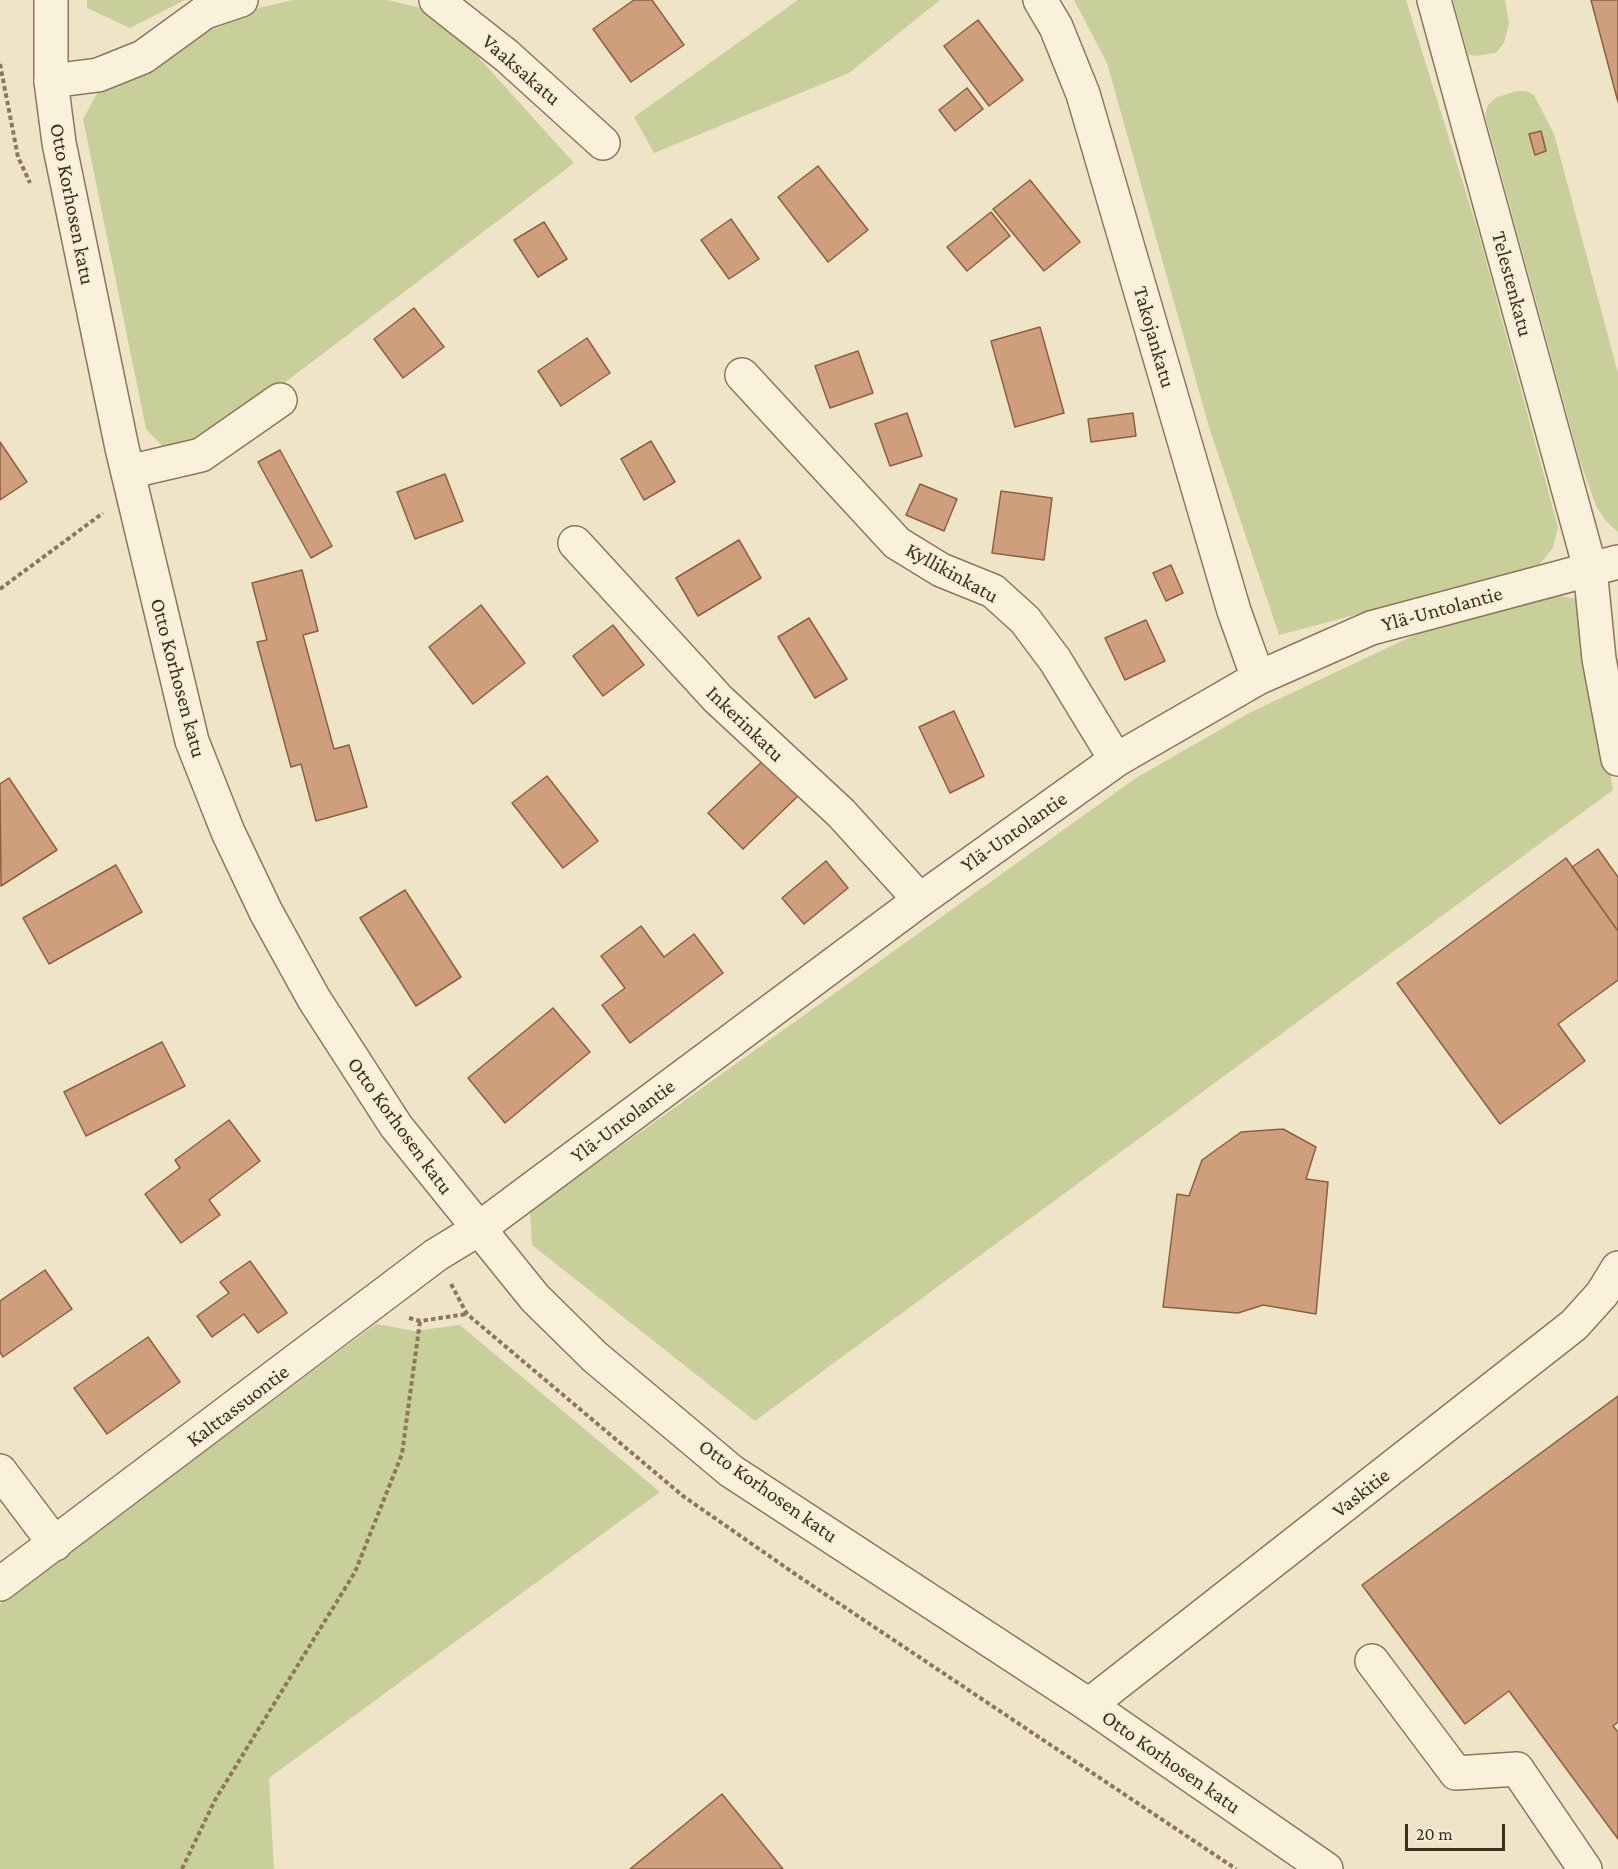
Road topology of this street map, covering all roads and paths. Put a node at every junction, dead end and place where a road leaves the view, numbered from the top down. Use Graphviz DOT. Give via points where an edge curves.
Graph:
graph roads {
  1 [pos="51,0"];
  2 [pos="242,0"];
  3 [pos="436,0"];
  4 [pos="1040,0"];
  5 [pos="1434,0"];
  6 [pos="0,64"];
  7 [pos="51,81"];
  8 [pos="603,143"];
  9 [pos="32,185"];
  10 [pos="742,375"];
  11 [pos="280,400"];
  12 [pos="128,472"];
  13 [pos="102,501"];
  14 [pos="104,513"];
  15 [pos="107,524"];
  16 [pos="575,543"];
  17 [pos="1604,565"];
  18 [pos="0,589"];
  19 [pos="1258,678"];
  20 [pos="1618,759"];
  21 [pos="1116,760"];
  22 [pos="920,900"];
  23 [pos="477,1230"];
  24 [pos="436,1255"];
  25 [pos="1618,1268"];
  26 [pos="372,1306"];
  27 [pos="467,1314"];
  28 [pos="420,1321"];
  29 [pos="0,1471"];
  30 [pos="55,1544"];
  31 [pos="0,1584"];
  32 [pos="1372,1661"];
  33 [pos="1089,1705"];
  34 [pos="182,1869"];
  35 [pos="1236,1869"];
  36 [pos="1326,1869"];
  37 [pos="1585,1869"];
  1 -- 7 [label="street, Otto Korhosen katu"];
  2 -- 7 [label="street" via="205,12 143,57 98,75"];
  3 -- 8 [label="street, Vaaksakatu" via="507,56"];
  4 -- 19 [label="street, Takojankatu" via="1056,27 1083,94 1234,611"];
  5 -- 17 [label="street, Telestenkatu"];
  6 -- 9 [label="path" via="18,156"];
  7 -- 12 [label="street, Otto Korhosen katu" via="63,166"];
  10 -- 21 [label="street, Kyllikinkatu" via="897,543 941,570 993,591 1025,620 1055,660"];
  11 -- 12 [label="street" via="201,455"];
  12 -- 23 [label="street, Otto Korhosen katu" via="192,741 228,832 314,999 396,1126"];
  13 -- 14 [label="path"];
  14 -- 15 [label="path"];
  14 -- 18 [label="path"];
  16 -- 22 [label="street, Inkerinkatu" via="718,699 841,813"];
  17 -- 19 [label="street, Ylä-Untolantie" via="1371,628"];
  17 -- 20 [label="street" via="1599,659"];
  19 -- 21 [label="street, Ylä-Untolantie"];
  21 -- 22 [label="street, Ylä-Untolantie"];
  22 -- 23 [label="street, Ylä-Untolantie"];
  23 -- 24 [label="street, Kalttassuontie"];
  23 -- 33 [label="street, Otto Korhosen katu" via="535,1298 594,1357 731,1471"];
  24 -- 26 [label="street, Kalttassuontie"];
  24 -- 27 [label="path"];
  25 -- 33 [label="street, Vaskitie" via="1602,1294 1574,1325"];
  26 -- 28 [label="path"];
  26 -- 30 [label="street, Kalttassuontie"];
  27 -- 28 [label="path"];
  27 -- 35 [label="path" via="683,1496"];
  28 -- 34 [label="path" via="402,1454 355,1572 215,1800"];
  29 -- 30 [label="street"];
  30 -- 31 [label="street, Kalttassuontie"];
  32 -- 37 [label="street" via="1456,1773 1517,1769"];
  33 -- 36 [label="street, Otto Korhosen katu"];
}
